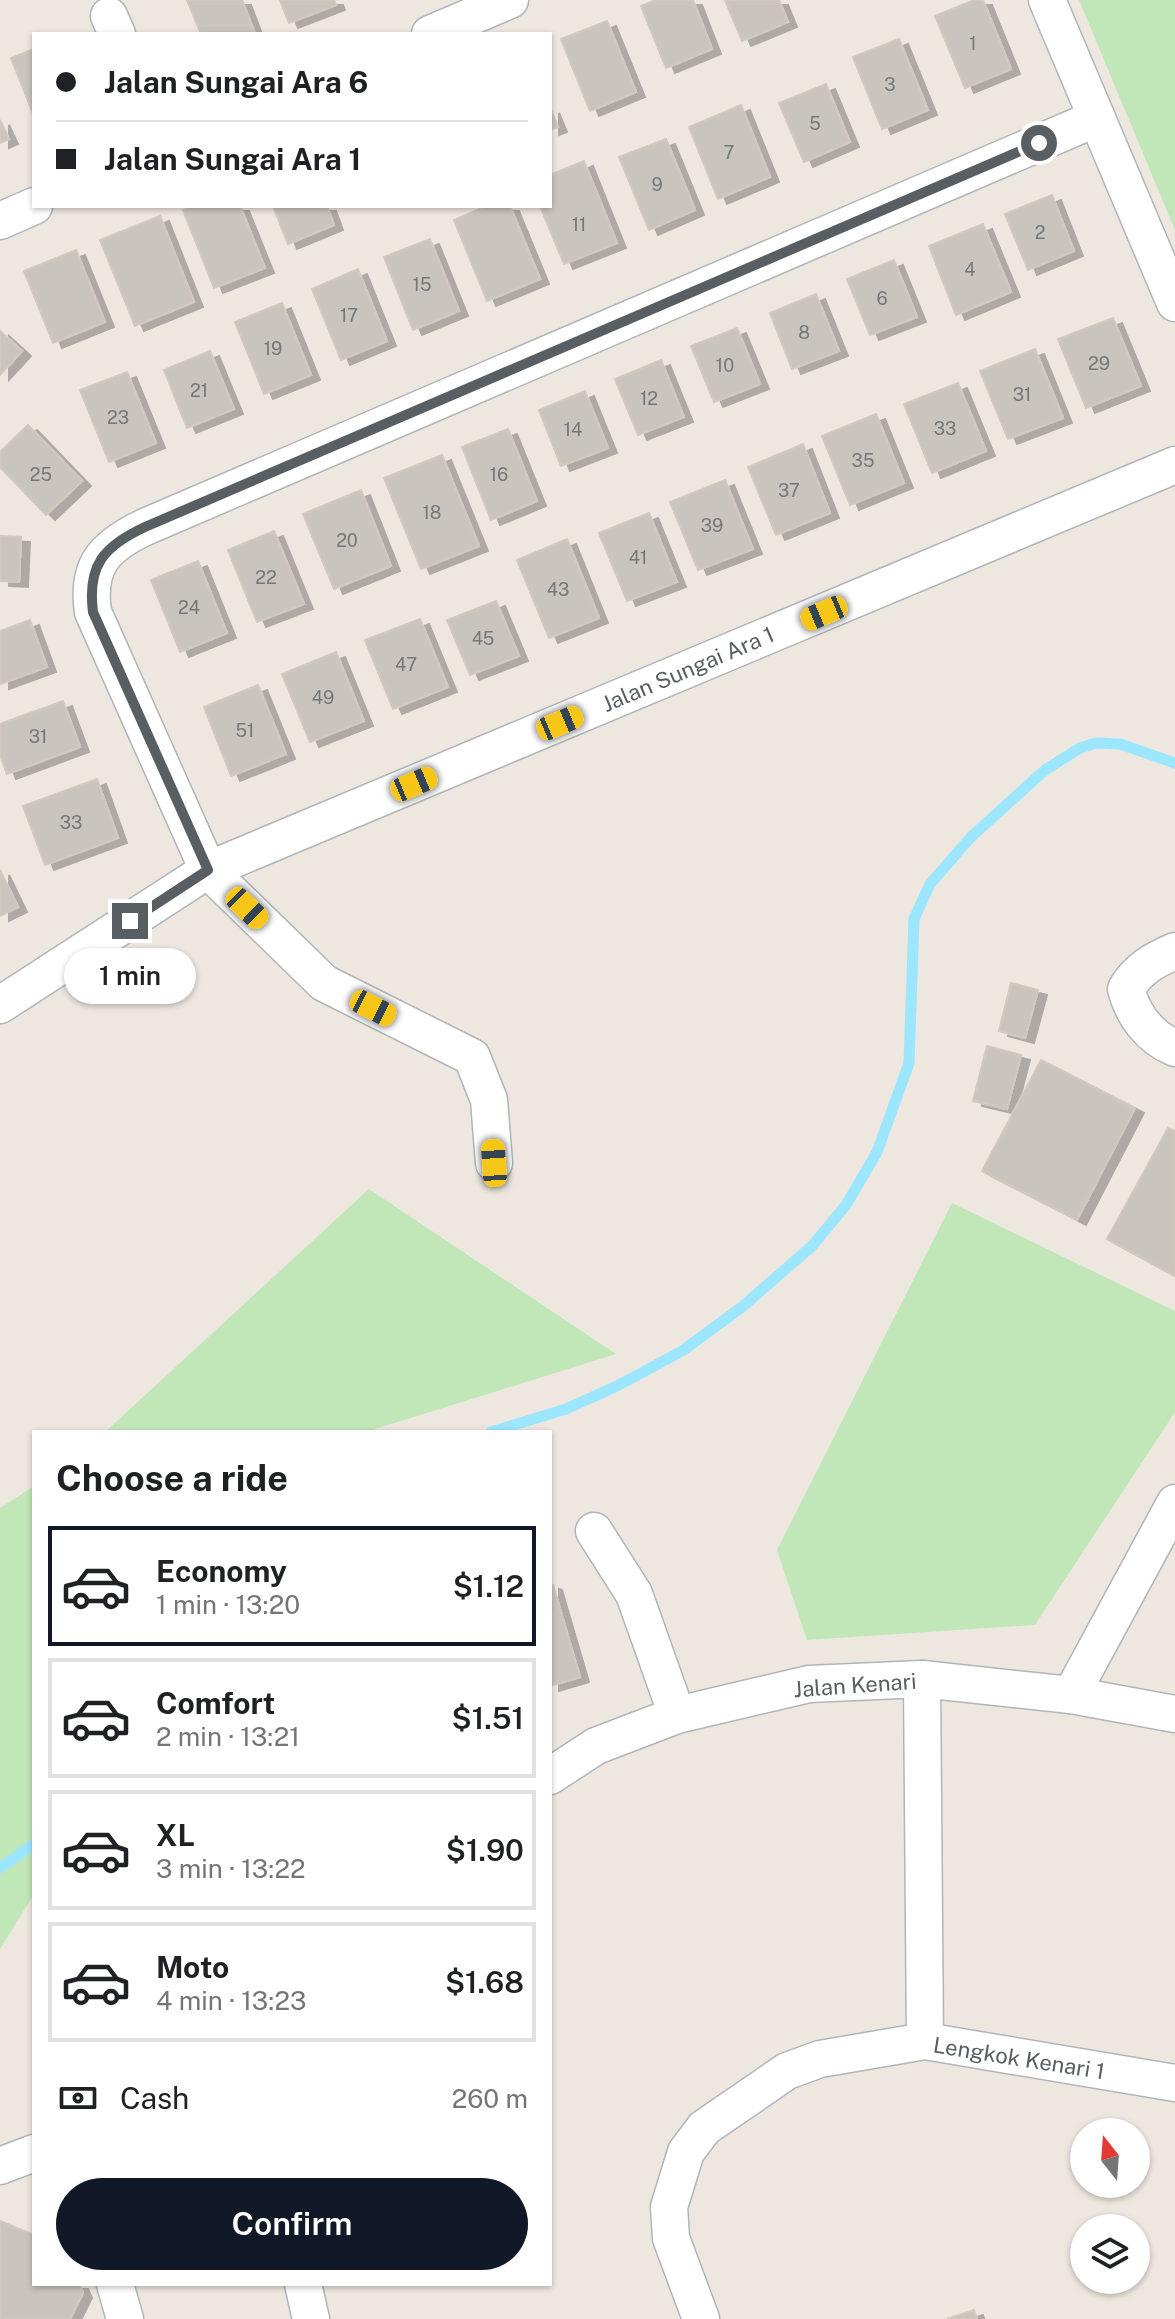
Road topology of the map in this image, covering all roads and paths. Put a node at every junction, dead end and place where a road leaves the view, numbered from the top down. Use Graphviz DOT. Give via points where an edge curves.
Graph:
graph roads {
  1 [pos="510,0"];
  2 [pos="1047,0"];
  3 [pos="435,32"];
  4 [pos="1097,118"];
  5 [pos="32,207"];
  6 [pos="0,221"];
  7 [pos="1175,303"];
  8 [pos="1175,465"];
  9 [pos="208,870"];
  10 [pos="1175,951"];
  11 [pos="0,1005"];
  12 [pos="1175,1048"];
  13 [pos="494,1163"];
  14 [pos="1175,1503"];
  15 [pos="594,1531"];
  16 [pos="922,1679"];
  17 [pos="1071,1695"];
  18 [pos="1175,1714"];
  19 [pos="677,1715"];
  20 [pos="552,1775"];
  21 [pos="925,2041"];
  22 [pos="1175,2083"];
  23 [pos="32,2154"];
  24 [pos="0,2166"];
  25 [pos="116,2286"];
  26 [pos="303,2286"];
  27 [pos="125,2319"];
  28 [pos="311,2319"];
  29 [pos="701,2319"];
  1 -- 3 [label="street"];
  2 -- 4 [label="street"];
  4 -- 7 [label="street"];
  4 -- 9 [label="street" via="145,527 109,550 97,563 92,580 93,612"];
  5 -- 6 [label="street"];
  8 -- 9 [label="street, Jalan Sungai Ara 1"];
  9 -- 11 [label="street, Jalan Sungai Ara 1"];
  9 -- 13 [label="street" via="324,983 472,1057 489,1100"];
  10 -- 12 [label="street" via="1135,975 1126,989 1142,1023"];
  14 -- 17 [label="street"];
  15 -- 19 [label="street" via="634,1594"];
  16 -- 17 [label="street, Jalan Kenari"];
  16 -- 19 [label="street, Jalan Kenari" via="809,1684"];
  16 -- 21 [label="street"];
  17 -- 18 [label="street, Jalan Kenari"];
  19 -- 20 [label="street, Jalan Kenari" via="596,1746"];
  21 -- 22 [label="street, Lengkok Kenari 1"];
  21 -- 29 [label="street, Lengkok Kenari 1" via="820,2059 787,2071 704,2128 686,2152 669,2207 671,2238"];
  23 -- 24 [label="street"];
  25 -- 27 [label="street"];
  26 -- 28 [label="street"];
}
